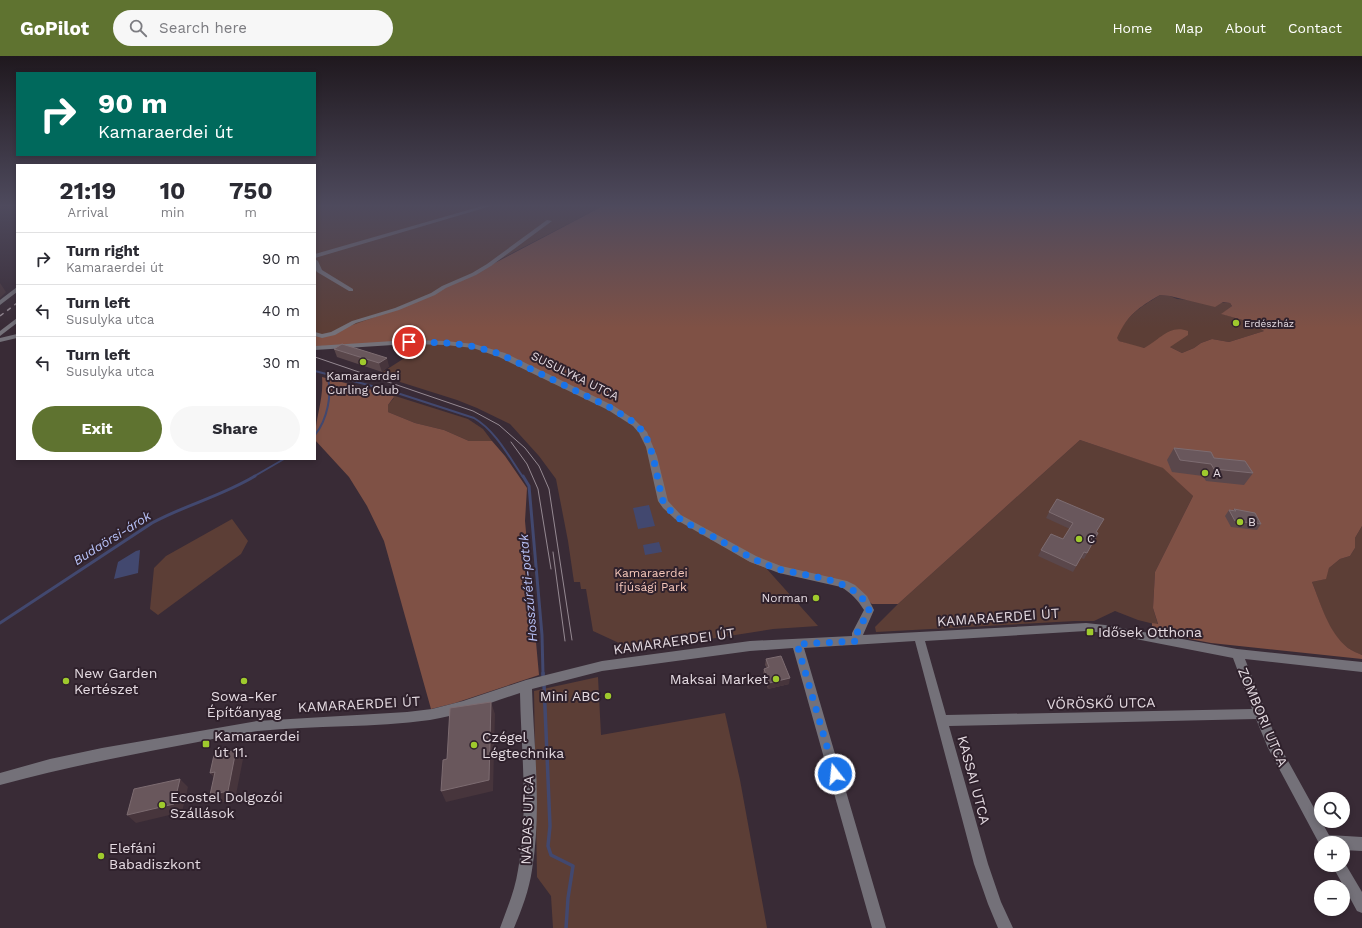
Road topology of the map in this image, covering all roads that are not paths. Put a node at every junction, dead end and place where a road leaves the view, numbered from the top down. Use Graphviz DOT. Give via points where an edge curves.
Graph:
graph roads {
  1 [pos="347,247"];
  2 [pos="515,247"];
  3 [pos="316,256"];
  4 [pos="316,264"];
  5 [pos="16,290"];
  6 [pos="352,290"];
  7 [pos="0,303"];
  8 [pos="16,321"];
  9 [pos="0,334"];
  10 [pos="316,334"];
  11 [pos="16,336"];
  12 [pos="0,340"];
  13 [pos="316,348"];
  14 [pos="919,638"];
  15 [pos="858,641"];
  16 [pos="797,644"];
  17 [pos="1237,654"];
  18 [pos="1362,667"];
  19 [pos="532,684"];
  20 [pos="1260,714"];
  21 [pos="942,721"];
  22 [pos="0,779"];
  23 [pos="1322,836"];
  24 [pos="1350,844"];
  25 [pos="1362,844"];
  26 [pos="1343,872"];
  27 [pos="1362,906"];
  28 [pos="507,928"];
  29 [pos="879,928"];
  30 [pos="1006,928"];
  1 -- 3 [label="street"];
  2 -- 10 [label="street" via="489,265 433,294 397,309 354,322 333,334"];
  4 -- 6 [label="street" via="319,271"];
  5 -- 7 [label="street"];
  8 -- 9 [label="street"];
  11 -- 12 [label="street"];
  13 -- 15 [label="street, SUSULYKA UTCA" via="409,342 474,346 502,355 611,408 628,418 642,431 649,446 663,501 678,518 753,559 843,584 858,594 867,603 869,610 857,633"];
  14 -- 15 [label="street, KAMARAERDEI ÚT"];
  14 -- 17 [label="street, KAMARAERDEI ÚT" via="1074,627 1097,628"];
  14 -- 21 [label="street, KASSAI UTCA"];
  15 -- 16 [label="street, KAMARAERDEI ÚT"];
  16 -- 19 [label="street, KAMARAERDEI ÚT" via="678,654 597,668"];
  16 -- 29 [label="street"];
  17 -- 18 [label="street, KAMARAERDEI ÚT"];
  17 -- 20 [label="street, ZOMBORI UTCA"];
  19 -- 22 [label="street, KAMARAERDEI ÚT" via="432,714 257,726 88,757"];
  19 -- 28 [label="street, NÁDAS UTCA" via="530,829 525,879 514,915"];
  20 -- 21 [label="street, VÖRÖSKŐ UTCA"];
  20 -- 23 [label="street, ZOMBORI UTCA" via="1289,778"];
  21 -- 30 [label="street, KASSAI UTCA" via="981,864"];
  24 -- 25 [label="street, ZOMBORI UTCA"];
  26 -- 27 [label="street"];
}
